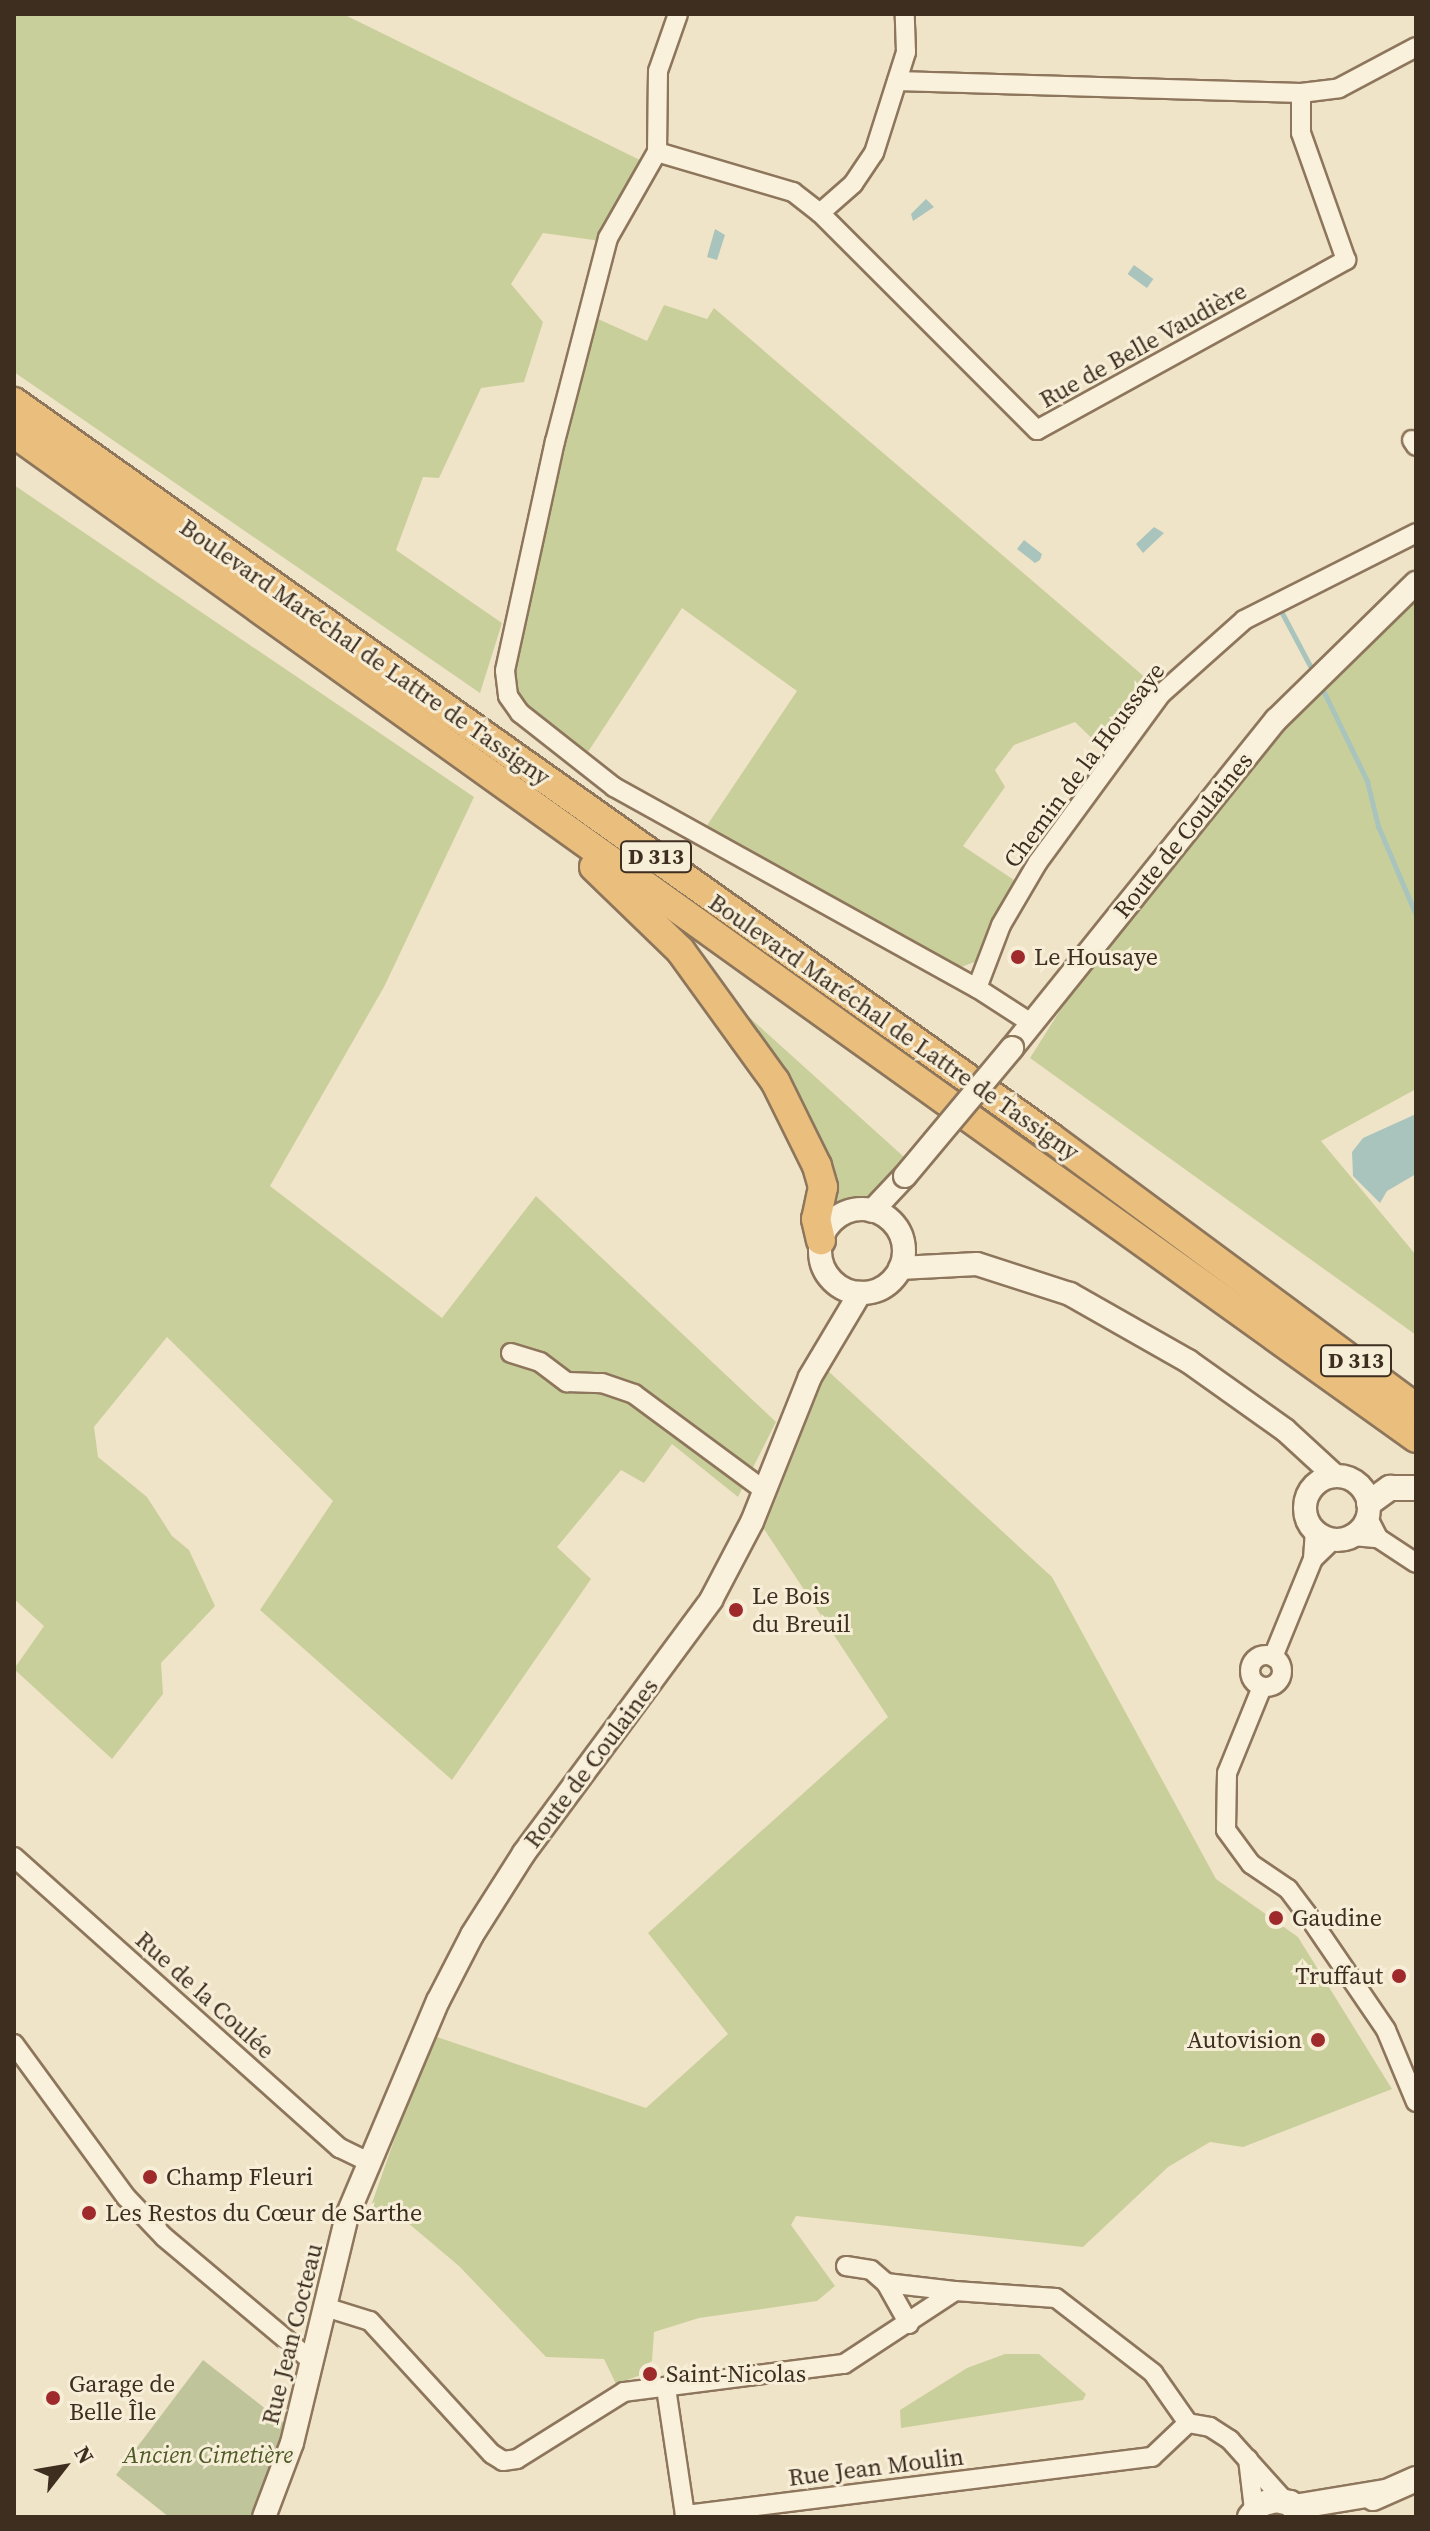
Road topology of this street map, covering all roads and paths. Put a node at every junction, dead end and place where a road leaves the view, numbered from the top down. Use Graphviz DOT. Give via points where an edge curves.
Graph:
graph roads {
  1 [pos="678,14"];
  2 [pos="905,14"];
  3 [pos="1416,47"];
  4 [pos="897,81"];
  5 [pos="1301,93"];
  6 [pos="657,152"];
  7 [pos="820,213"];
  8 [pos="14,402"];
  9 [pos="14,433"];
  10 [pos="1416,533"];
  11 [pos="1416,583"];
  12 [pos="385,698"];
  13 [pos="977,988"];
  14 [pos="1031,1023"];
  15 [pos="888,1224"];
  16 [pos="821,1240"];
  17 [pos="945,1263"];
  18 [pos="900,1268"];
  19 [pos="838,1286"];
  20 [pos="860,1293"];
  21 [pos="511,1353"];
  22 [pos="817,1366"];
  23 [pos="1416,1408"];
  24 [pos="1416,1438"];
  25 [pos="1312,1458"];
  26 [pos="1335,1476"];
  27 [pos="1313,1487"];
  28 [pos="1416,1488"];
  29 [pos="765,1491"];
  30 [pos="1368,1510"];
  31 [pos="1334,1535"];
  32 [pos="1378,1538"];
  33 [pos="1416,1563"];
  34 [pos="14,1857"];
  35 [pos="14,2044"];
  36 [pos="1416,2102"];
  37 [pos="369,2162"];
  38 [pos="846,2266"];
  39 [pos="886,2283"];
  40 [pos="955,2291"];
  41 [pos="325,2307"];
  42 [pos="909,2324"];
  43 [pos="312,2361"];
  44 [pos="666,2388"];
  45 [pos="1188,2423"];
  46 [pos="1248,2459"];
  47 [pos="1416,2479"];
  48 [pos="1385,2492"];
  49 [pos="1293,2508"];
  50 [pos="1252,2513"];
  51 [pos="264,2517"];
  52 [pos="1335,2517"];
  1 -- 6 [label="street" via="658,71"];
  2 -- 4 [label="street" via="906,52"];
  3 -- 5 [label="street" via="1339,88"];
  4 -- 5 [label="street"];
  4 -- 7 [label="street" via="874,153 853,184"];
  5 -- 7 [label="street, Rue de Belle Vaudière" via="1301,133 1346,260 1037,430"];
  6 -- 7 [label="street, Rue de Belle Vaudière" via="793,192"];
  6 -- 13 [label="street" via="608,238 512,640 504,683 508,696 520,713 614,787"];
  8 -- 23 [label="highway, Boulevard Maréchal de Lattre de Tassigny / D 313" via="1061,1145"];
  9 -- 12 [label="highway, Boulevard Maréchal de Lattre de Tassigny / D 313"];
  10 -- 13 [label="street, Chemin de la Houssaye" via="1244,620 1161,694 1038,862 1001,925"];
  11 -- 14 [label="street, Route de Coulaines" via="1276,720"];
  12 -- 16 [label="highway" via="589,863 680,950 739,1027 800,1126 823,1187 816,1219"];
  12 -- 24 [label="highway, Boulevard Maréchal de Lattre de Tassigny / D 313"];
  13 -- 14 [label="street"];
  14 -- 15 [label="street, Route de Coulaines, bridge" via="905,1176"];
  15 -- 16 [label="street" via="841,1215"];
  15 -- 17 [label="street"];
  15 -- 18 [label="street, Route de Coulaines"];
  16 -- 19 [label="street" via="824,1269"];
  17 -- 18 [label="street"];
  17 -- 25 [label="street" via="1001,1269 1070,1294 1188,1361 1285,1430"];
  18 -- 20 [label="street" via="887,1285"];
  19 -- 20 [label="street"];
  19 -- 22 [label="street, Route de Coulaines"];
  20 -- 22 [label="street, Route de Coulaines"];
  21 -- 29 [label="street" via="540,1362 567,1382 602,1383 634,1394"];
  22 -- 29 [label="street, Route de Coulaines"];
  25 -- 26 [label="street"];
  25 -- 27 [label="street"];
  26 -- 27 [label="street"];
  26 -- 30 [label="street" via="1355,1481"];
  27 -- 31 [label="street" via="1305,1507"];
  28 -- 30 [label="main road" via="1390,1488"];
  29 -- 37 [label="street, Route de Coulaines" via="711,1600 524,1853 472,1935"];
  30 -- 31 [label="street"];
  30 -- 32 [label="street"];
  31 -- 32 [label="street"];
  31 -- 36 [label="street" via="1313,1559 1273,1657 1282,1669 1280,1679 1262,1687 1227,1773 1226,1830 1251,1864 1288,1889 1307,1914 1386,2030"];
  32 -- 33 [label="street"];
  34 -- 37 [label="street, Rue de la Coulée" via="340,2148"];
  35 -- 43 [label="street" via="126,2197 164,2237"];
  37 -- 41 [label="street, Rue Jean Cocteau" via="347,2216"];
  38 -- 39 [label="street" via="871,2270"];
  39 -- 40 [label="street"];
  39 -- 42 [label="street"];
  40 -- 42 [label="street"];
  40 -- 45 [label="street" via="1056,2298 1153,2373"];
  41 -- 43 [label="street, Rue Jean Cocteau"];
  41 -- 44 [label="street" via="370,2321 503,2461 517,2459 624,2392"];
  42 -- 44 [label="street" via="844,2364"];
  43 -- 51 [label="street, Rue Jean Cocteau" via="292,2443"];
  44 -- 45 [label="street, Rue Jean Moulin" via="685,2515 1152,2457"];
  45 -- 46 [label="street" via="1210,2427"];
  46 -- 49 [label="street"];
  46 -- 50 [label="street"];
  47 -- 48 [label="main road"];
  48 -- 49 [label="main road"];
  48 -- 52 [label="main road"];
  49 -- 50 [label="main road" via="1268,2501"];
}
